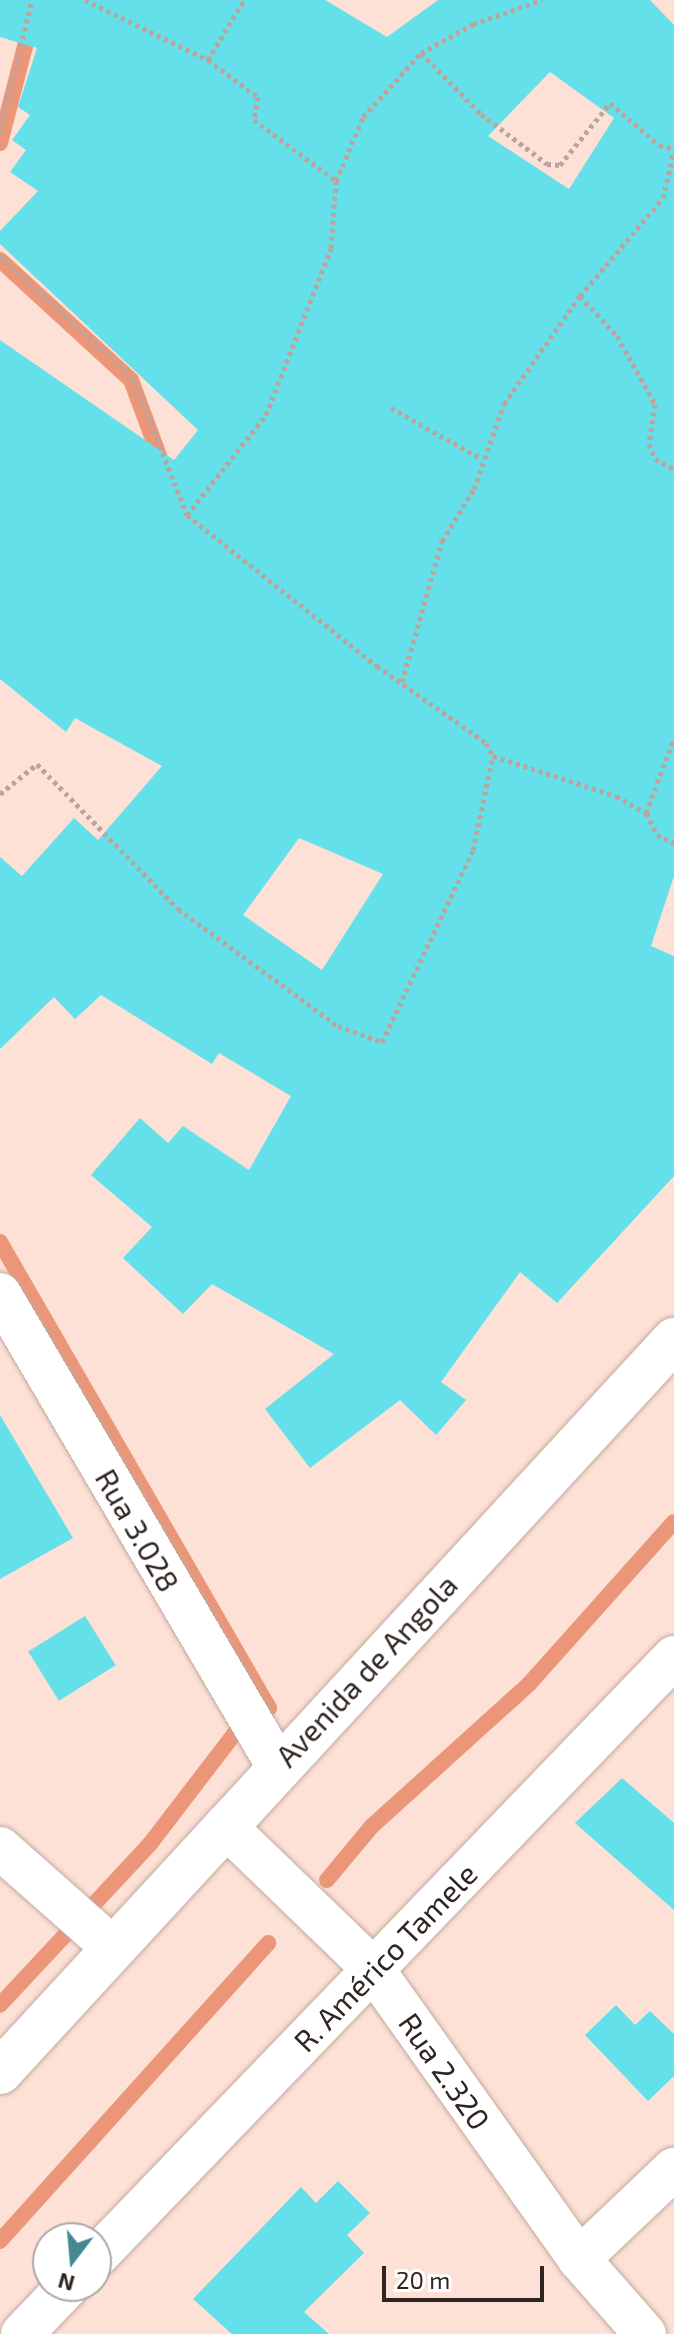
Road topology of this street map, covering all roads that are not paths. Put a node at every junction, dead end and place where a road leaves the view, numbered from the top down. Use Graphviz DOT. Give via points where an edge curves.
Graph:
graph roads {
  1 [pos="0,1294"];
  2 [pos="674,1340"];
  3 [pos="674,1657"];
  4 [pos="277,1765"];
  5 [pos="225,1826"];
  6 [pos="0,1848"];
  7 [pos="112,1947"];
  8 [pos="373,1969"];
  9 [pos="0,2072"];
  10 [pos="674,2169"];
  11 [pos="112,2240"];
  12 [pos="579,2259"];
  13 [pos="53,2302"];
  14 [pos="22,2334"];
  15 [pos="645,2334"];
  1 -- 4 [label="street, Rua 3.028"];
  2 -- 4 [label="main road, Avenida de Angola"];
  3 -- 8 [label="street, R. Américo Tamele"];
  4 -- 5 [label="main road, Avenida de Angola"];
  5 -- 7 [label="main road, Avenida de Angola"];
  5 -- 8 [label="street, Rua 2.320"];
  6 -- 7 [label="street"];
  7 -- 9 [label="main road, Avenida de Angola"];
  8 -- 11 [label="street, R. Américo Tamele"];
  8 -- 12 [label="street, Rua 2.320"];
  10 -- 12 [label="street"];
  12 -- 15 [label="street, Rua 2.320"];
  13 -- 14 [label="street"];
}
